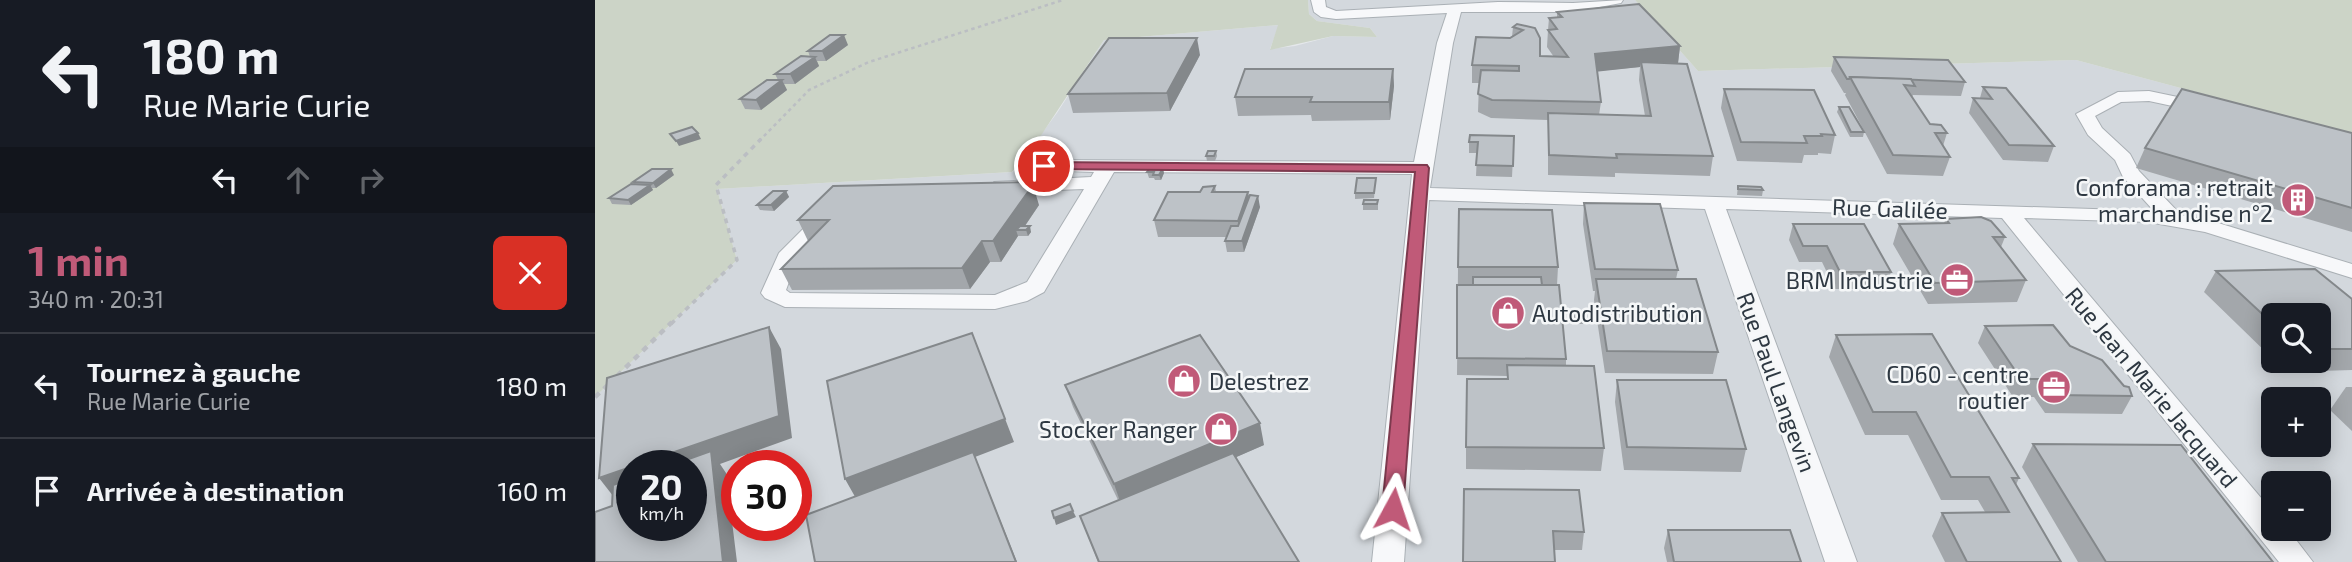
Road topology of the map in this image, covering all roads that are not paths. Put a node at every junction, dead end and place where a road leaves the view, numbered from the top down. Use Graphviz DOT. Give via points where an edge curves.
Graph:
graph roads {
  1 [pos="1318,0"];
  2 [pos="1616,0"];
  3 [pos="1453,20"];
  4 [pos="2224,113"];
  5 [pos="1044,166"];
  6 [pos="1423,168"];
  7 [pos="1103,175"];
  8 [pos="975,186"];
  9 [pos="1420,194"];
  10 [pos="842,199"];
  11 [pos="1713,203"];
  12 [pos="2007,211"];
  13 [pos="2173,219"];
  14 [pos="2352,271"];
  15 [pos="1388,562"];
  16 [pos="1841,562"];
  17 [pos="2297,562"];
  1 -- 3 [label="street" via="1319,9 1326,14"];
  2 -- 3 [label="street" via="1601,5 1500,6"];
  3 -- 6 [label="street"];
  4 -- 13 [label="street" via="2149,96 2118,97 2085,114 2094,131 2123,158 2130,173"];
  5 -- 7 [label="street"];
  6 -- 7 [label="street"];
  6 -- 9 [label="street"];
  7 -- 8 [label="lane"];
  7 -- 10 [label="lane" via="1036,287 1019,296 995,302 785,300 773,293 787,258"];
  9 -- 11 [label="street, Rue Galilée"];
  9 -- 15 [label="street"];
  11 -- 12 [label="street, Rue Galilée"];
  11 -- 16 [label="street, Rue Paul Langevin"];
  12 -- 13 [label="street, Rue Galilée"];
  12 -- 17 [label="street, Rue Jean Marie Jacquard"];
  13 -- 14 [label="street, Rue Galilée"];
}
